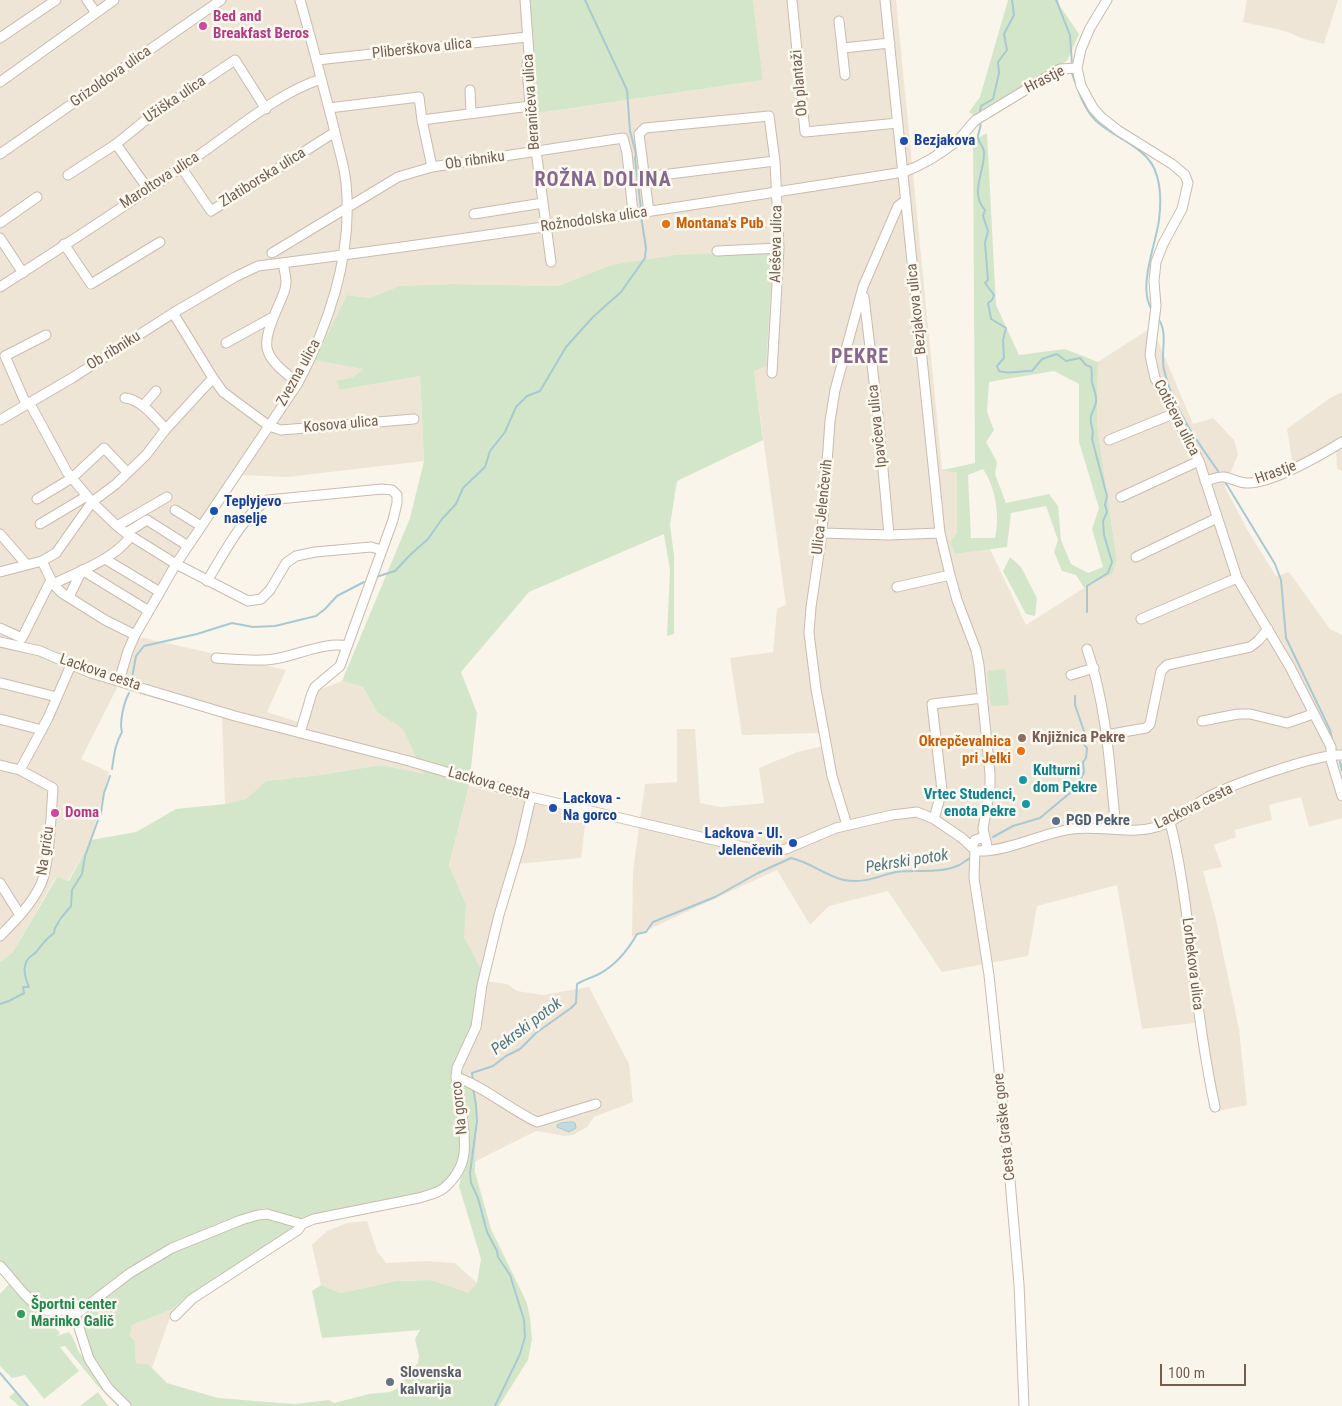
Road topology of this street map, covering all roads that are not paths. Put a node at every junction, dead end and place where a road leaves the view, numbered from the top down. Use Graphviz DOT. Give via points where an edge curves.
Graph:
graph roads {
  1 [pos="56,0"];
  2 [pos="87,0"];
  3 [pos="114,0"];
  4 [pos="221,0"];
  5 [pos="300,0"];
  6 [pos="525,0"];
  7 [pos="792,0"];
  8 [pos="885,0"];
  9 [pos="1107,0"];
  10 [pos="96,13"];
  11 [pos="840,21"];
  12 [pos="527,37"];
  13 [pos="0,38"];
  14 [pos="890,43"];
  15 [pos="843,48"];
  16 [pos="317,60"];
  17 [pos="1074,67"];
  18 [pos="845,76"];
  19 [pos="321,79"];
  20 [pos="0,82"];
  21 [pos="470,90"];
  22 [pos="530,106"];
  23 [pos="266,108"];
  24 [pos="328,108"];
  25 [pos="471,114"];
  26 [pos="422,120"];
  27 [pos="898,122"];
  28 [pos="335,132"];
  29 [pos="116,144"];
  30 [pos="536,152"];
  31 [pos="0,154"];
  32 [pos="775,161"];
  33 [pos="181,167"];
  34 [pos="432,167"];
  35 [pos="904,172"];
  36 [pos="68,176"];
  37 [pos="644,177"];
  38 [pos="148,189"];
  39 [pos="778,191"];
  40 [pos="37,197"];
  41 [pos="906,200"];
  42 [pos="543,204"];
  43 [pos="347,207"];
  44 [pos="650,212"];
  45 [pos="474,214"];
  46 [pos="633,214"];
  47 [pos="0,223"];
  48 [pos="547,226"];
  49 [pos="0,238"];
  50 [pos="160,242"];
  51 [pos="64,244"];
  52 [pos="778,248"];
  53 [pos="717,252"];
  54 [pos="272,253"];
  55 [pos="344,254"];
  56 [pos="552,262"];
  57 [pos="282,263"];
  58 [pos="23,272"];
  59 [pos="0,287"];
  60 [pos="863,287"];
  61 [pos="173,313"];
  62 [pos="273,317"];
  63 [pos="46,335"];
  64 [pos="226,343"];
  65 [pos="772,373"];
  66 [pos="213,378"];
  67 [pos="298,383"];
  68 [pos="156,392"];
  69 [pos="125,398"];
  70 [pos="28,403"];
  71 [pos="143,406"];
  72 [pos="1173,414"];
  73 [pos="414,419"];
  74 [pos="0,420"];
  75 [pos="269,426"];
  76 [pos="166,429"];
  77 [pos="1109,440"];
  78 [pos="1342,442"];
  79 [pos="1198,462"];
  80 [pos="127,472"];
  81 [pos="72,478"];
  82 [pos="1206,481"];
  83 [pos="168,497"];
  84 [pos="1121,497"];
  85 [pos="37,499"];
  86 [pos="90,499"];
  87 [pos="175,510"];
  88 [pos="1217,518"];
  89 [pos="40,524"];
  90 [pos="117,526"];
  91 [pos="201,526"];
  92 [pos="822,533"];
  93 [pos="940,533"];
  94 [pos="0,534"];
  95 [pos="128,535"];
  96 [pos="889,535"];
  97 [pos="188,546"];
  98 [pos="382,550"];
  99 [pos="1136,557"];
  100 [pos="105,559"];
  101 [pos="42,561"];
  102 [pos="176,564"];
  103 [pos="27,565"];
  104 [pos="82,570"];
  105 [pos="0,572"];
  106 [pos="950,575"];
  107 [pos="1237,578"];
  108 [pos="207,581"];
  109 [pos="52,582"];
  110 [pos="897,587"];
  111 [pos="160,592"];
  112 [pos="69,597"];
  113 [pos="149,611"];
  114 [pos="1141,619"];
  115 [pos="0,628"];
  116 [pos="1268,629"];
  117 [pos="135,635"];
  118 [pos="0,642"];
  119 [pos="346,646"];
  120 [pos="1087,649"];
  121 [pos="216,658"];
  122 [pos="71,665"];
  123 [pos="1094,668"];
  124 [pos="1071,675"];
  125 [pos="119,681"];
  126 [pos="1,683"];
  127 [pos="57,697"];
  128 [pos="983,698"];
  129 [pos="1312,714"];
  130 [pos="0,719"];
  131 [pos="1202,721"];
  132 [pos="42,730"];
  133 [pos="300,733"];
  134 [pos="1106,735"];
  135 [pos="1332,755"];
  136 [pos="1342,755"];
  137 [pos="0,765"];
  138 [pos="20,770"];
  139 [pos="531,796"];
  140 [pos="1342,796"];
  141 [pos="934,819"];
  142 [pos="1170,822"];
  143 [pos="847,825"];
  144 [pos="1116,829"];
  145 [pos="980,845"];
  146 [pos="0,883"];
  147 [pos="20,915"];
  148 [pos="0,936"];
  149 [pos="456,1077"];
  150 [pos="596,1104"];
  151 [pos="1215,1107"];
  152 [pos="302,1224"];
  153 [pos="0,1266"];
  154 [pos="74,1315"];
  155 [pos="175,1316"];
  156 [pos="126,1406"];
  157 [pos="1024,1406"];
  1 -- 13 [label="street"];
  2 -- 10 [label="street"];
  3 -- 10 [label="street"];
  4 -- 31 [label="street, Grizoldova ulica"];
  5 -- 16 [label="street, Zvezna ulica"];
  6 -- 12 [label="street, Beraničeva ulica"];
  7 -- 27 [label="street, Ob plantaži" via="805,132"];
  8 -- 14 [label="street, Bezjakova ulica"];
  9 -- 17 [label="street, Hrastje" via="1090,28"];
  10 -- 20 [label="street"];
  11 -- 15 [label="street"];
  12 -- 16 [label="street, Pliberškova ulica"];
  12 -- 22 [label="street, Beraničeva ulica"];
  14 -- 15 [label="street"];
  14 -- 27 [label="street, Bezjakova ulica"];
  15 -- 18 [label="street"];
  16 -- 19 [label="street, Zvezna ulica"];
  17 -- 35 [label="street, Hrastje" via="1060,69 979,118 946,149"];
  17 -- 72 [label="street, Cotičeva ulica" via="1093,108 1119,131 1185,174 1188,183 1182,209 1156,262 1154,281 1155,314 1150,355 1155,378"];
  19 -- 23 [label="street, Maroltova ulica" via="301,86"];
  19 -- 24 [label="street, Zvezna ulica"];
  21 -- 25 [label="street"];
  22 -- 25 [label="street"];
  22 -- 30 [label="street, Beraničeva ulica"];
  23 -- 29 [label="street, Užiška ulica" via="235,60 147,119"];
  23 -- 33 [label="street, Maroltova ulica"];
  24 -- 26 [label="street" via="419,97"];
  24 -- 28 [label="street, Zvezna ulica"];
  25 -- 26 [label="street"];
  26 -- 34 [label="street"];
  27 -- 35 [label="street, Bezjakova ulica"];
  28 -- 33 [label="street, Zlatiborska ulica" via="210,211"];
  28 -- 43 [label="street, Zvezna ulica" via="344,172"];
  29 -- 36 [label="street, Užiška ulica"];
  29 -- 38 [label="street"];
  30 -- 34 [label="street, Ob ribniku"];
  30 -- 42 [label="street, Beraničeva ulica"];
  30 -- 46 [label="street, Ob ribniku" via="623,138 628,153"];
  32 -- 37 [label="street"];
  32 -- 37 [label="street, Aleševa ulica" via="768,116 645,128 638,134"];
  32 -- 39 [label="street, Aleševa ulica"];
  33 -- 38 [label="street, Maroltova ulica"];
  34 -- 43 [label="street, Ob ribniku" via="398,177"];
  35 -- 39 [label="street, Rožnodolska ulica"];
  35 -- 41 [label="street, Bezjakova ulica"];
  37 -- 44 [label="street"];
  38 -- 51 [label="street, Maroltova ulica"];
  39 -- 44 [label="street, Rožnodolska ulica"];
  39 -- 52 [label="street, Aleševa ulica"];
  40 -- 47 [label="street"];
  41 -- 60 [label="street, Ulica Jelenčevih" via="898,206"];
  41 -- 93 [label="street, Bezjakova ulica"];
  42 -- 45 [label="street"];
  42 -- 48 [label="street, Beraničeva ulica"];
  43 -- 54 [label="street, Ob ribniku"];
  43 -- 55 [label="street, Zvezna ulica"];
  44 -- 46 [label="street, Rožnodolska ulica"];
  46 -- 48 [label="street, Rožnodolska ulica"];
  48 -- 55 [label="street, Rožnodolska ulica"];
  48 -- 56 [label="street, Beraničeva ulica"];
  49 -- 58 [label="street"];
  50 -- 51 [label="street" via="91,284"];
  51 -- 58 [label="street, Maroltova ulica"];
  52 -- 53 [label="street"];
  52 -- 65 [label="street, Aleševa ulica"];
  55 -- 57 [label="street, Ob ribniku"];
  55 -- 67 [label="street, Zvezna ulica" via="326,320"];
  57 -- 61 [label="street, Ob ribniku" via="246,271"];
  57 -- 62 [label="street" via="286,283"];
  58 -- 59 [label="street, Maroltova ulica"];
  60 -- 92 [label="street, Ulica Jelenčevih" via="830,420"];
  60 -- 96 [label="street, Ipavčeva ulica"];
  61 -- 66 [label="street"];
  61 -- 70 [label="street, Ob ribniku"];
  62 -- 64 [label="street"];
  62 -- 67 [label="street" via="266,334 267,350 274,362"];
  63 -- 70 [label="street" via="5,356"];
  66 -- 75 [label="street" via="223,392"];
  66 -- 76 [label="street"];
  67 -- 75 [label="street, Zvezna ulica"];
  68 -- 71 [label="street"];
  69 -- 71 [label="street" via="134,399"];
  70 -- 74 [label="street, Ob ribniku"];
  70 -- 81 [label="street"];
  71 -- 76 [label="street"];
  72 -- 77 [label="street"];
  72 -- 79 [label="street, Cotičeva ulica"];
  73 -- 75 [label="street, Kosova ulica" via="281,430"];
  75 -- 91 [label="street, Zvezna ulica"];
  76 -- 80 [label="street" via="146,455"];
  78 -- 82 [label="street, Hrastje" via="1270,479 1248,483 1225,477"];
  79 -- 82 [label="street, Cotičeva ulica"];
  79 -- 84 [label="street"];
  80 -- 81 [label="street" via="104,448"];
  80 -- 86 [label="street" via="116,484"];
  81 -- 85 [label="street"];
  81 -- 86 [label="street"];
  82 -- 88 [label="street, Cotičeva ulica"];
  83 -- 90 [label="street"];
  86 -- 89 [label="street"];
  86 -- 90 [label="street"];
  86 -- 101 [label="street" via="56,553"];
  87 -- 91 [label="street"];
  88 -- 99 [label="street"];
  88 -- 107 [label="street, Cotičeva ulica"];
  90 -- 95 [label="street"];
  91 -- 97 [label="street, Zvezna ulica"];
  92 -- 96 [label="street"];
  92 -- 143 [label="street, Ulica Jelenčevih" via="809,633 823,732"];
  93 -- 96 [label="street"];
  93 -- 106 [label="street, Bezjakova ulica"];
  94 -- 103 [label="street"];
  95 -- 97 [label="street" via="148,520"];
  95 -- 100 [label="street" via="122,547"];
  95 -- 102 [label="street"];
  97 -- 102 [label="street, Zvezna ulica"];
  98 -- 108 [label="street" via="371,547 296,556 286,563 270,590 261,599 253,601"];
  98 -- 108 [label="street" via="397,503 397,495 392,490 268,500 250,515"];
  98 -- 119 [label="street"];
  100 -- 104 [label="street"];
  100 -- 111 [label="street"];
  101 -- 103 [label="street"];
  101 -- 109 [label="street"];
  102 -- 108 [label="street"];
  102 -- 111 [label="street, Zvezna ulica"];
  103 -- 105 [label="street"];
  104 -- 109 [label="street"];
  104 -- 112 [label="street"];
  104 -- 113 [label="street"];
  106 -- 110 [label="street"];
  106 -- 128 [label="street, Bezjakova ulica" via="976,650"];
  107 -- 114 [label="street"];
  107 -- 116 [label="street, Cotičeva ulica"];
  109 -- 112 [label="street"];
  109 -- 115 [label="street" via="22,638"];
  111 -- 113 [label="street, Zvezna ulica"];
  112 -- 117 [label="street"];
  113 -- 117 [label="street, Zvezna ulica"];
  116 -- 129 [label="street, Cotičeva ulica"];
  116 -- 134 [label="street" via="1250,646 1167,666 1160,671 1150,724 1146,728"];
  117 -- 125 [label="street, Zvezna ulica"];
  118 -- 122 [label="street, Lackova cesta" via="40,651"];
  119 -- 121 [label="street" via="332,644 272,659"];
  119 -- 133 [label="street" via="340,666 315,687"];
  120 -- 123 [label="street"];
  122 -- 125 [label="street, Lackova cesta"];
  122 -- 127 [label="street"];
  123 -- 124 [label="street"];
  123 -- 134 [label="street"];
  125 -- 133 [label="street, Lackova cesta"];
  126 -- 127 [label="street"];
  127 -- 132 [label="street"];
  128 -- 141 [label="street" via="932,704 942,790"];
  128 -- 145 [label="street, Bezjakova ulica" via="990,788"];
  129 -- 131 [label="street" via="1287,723 1250,714"];
  129 -- 135 [label="street, Cotičeva ulica" via="1331,747"];
  130 -- 132 [label="street"];
  132 -- 138 [label="street"];
  133 -- 139 [label="street, Lackova cesta"];
  134 -- 144 [label="street"];
  135 -- 136 [label="street, Lackova cesta"];
  135 -- 140 [label="street, Cotičeva ulica"];
  135 -- 142 [label="street, Lackova cesta" via="1220,792"];
  137 -- 138 [label="street, Na griču"];
  138 -- 147 [label="street, Na griču" via="53,788 42,882"];
  139 -- 143 [label="street, Lackova cesta" via="758,850 786,849"];
  139 -- 149 [label="street, Na gorco" via="482,985 476,1027"];
  141 -- 143 [label="street, Lackova cesta" via="917,812 907,812"];
  141 -- 145 [label="street, Lackova cesta" via="962,838"];
  142 -- 144 [label="street, Lackova cesta" via="1136,831"];
  142 -- 151 [label="street, Lorbekova ulica" via="1183,885 1199,1018"];
  144 -- 145 [label="street, Lackova cesta" via="1075,829 1014,846"];
  145 -- 157 [label="street, Cesta Graške gore" via="974,868 975,883 992,996 1008,1158 1019,1284"];
  146 -- 147 [label="street"];
  147 -- 148 [label="street, Na griču"];
  149 -- 150 [label="street" via="538,1122"];
  149 -- 152 [label="street, Na gorco" via="464,1159 444,1188 419,1198"];
  152 -- 154 [label="street" via="267,1214 241,1220 172,1248 130,1273"];
  152 -- 155 [label="street, Na gorco" via="298,1230 192,1300"];
  153 -- 154 [label="street" via="40,1308 52,1312 64,1310"];
  154 -- 156 [label="street" via="89,1359 108,1388"];
}
